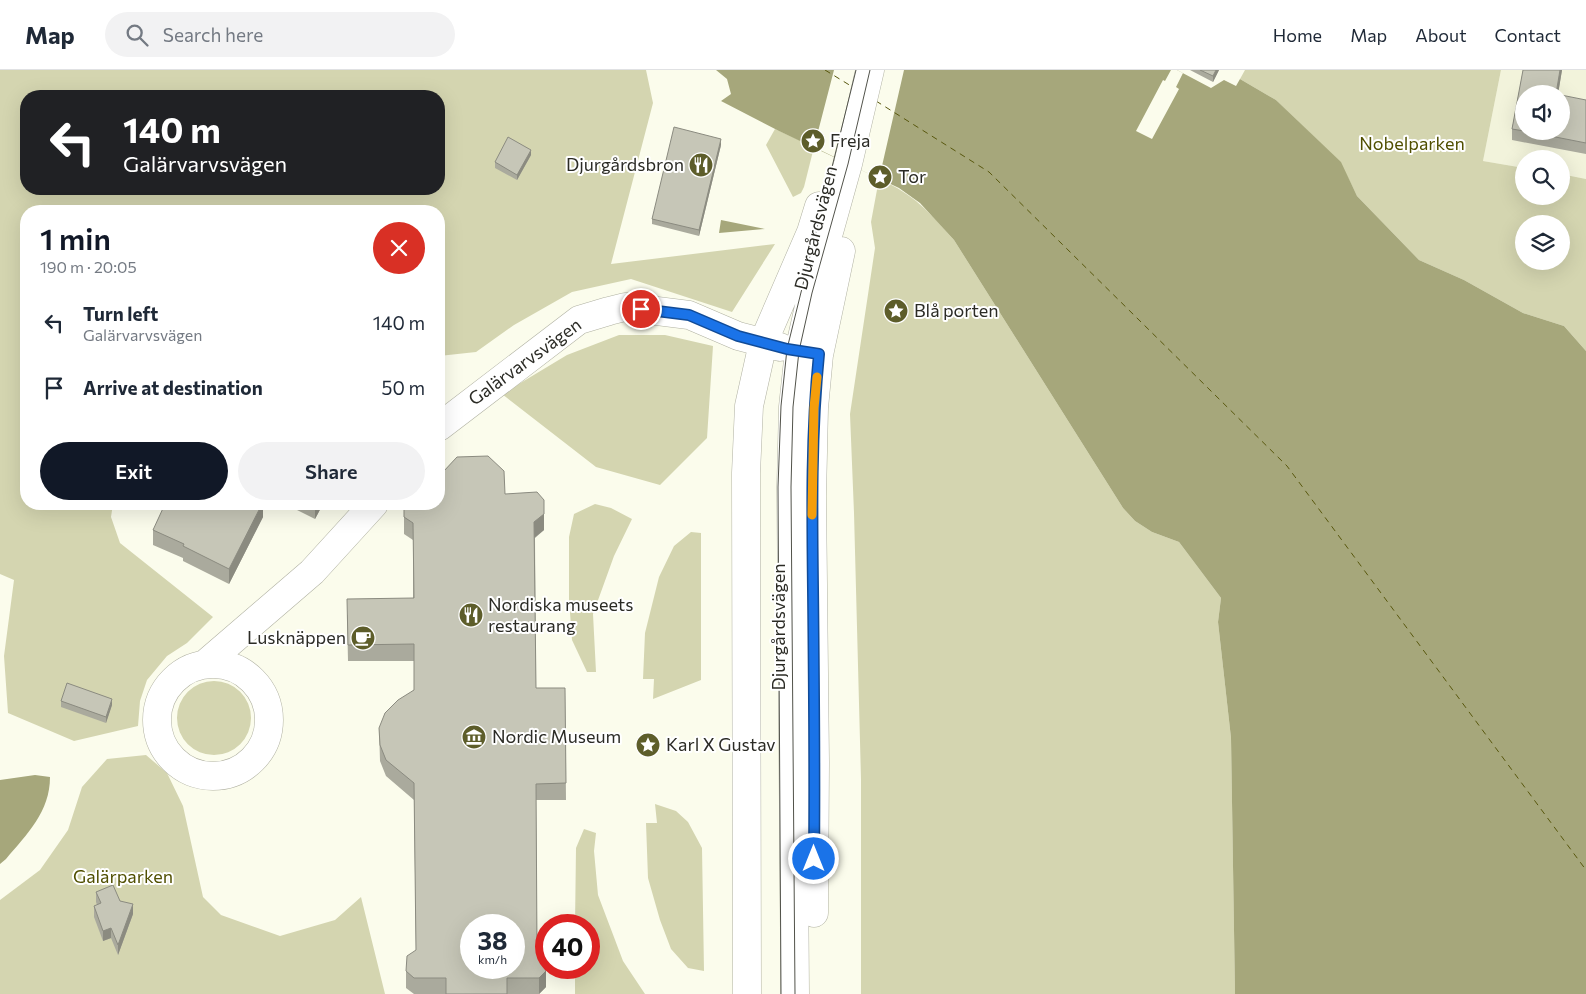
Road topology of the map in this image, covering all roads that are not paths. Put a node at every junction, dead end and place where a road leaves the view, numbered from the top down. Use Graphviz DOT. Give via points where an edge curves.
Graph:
graph roads {
  1 [pos="856,70"];
  2 [pos="870,70"];
  3 [pos="882,70"];
  4 [pos="847,164"];
  5 [pos="792,349"];
  6 [pos="445,422"];
  7 [pos="369,510"];
  8 [pos="249,628"];
  9 [pos="205,664"];
  10 [pos="248,675"];
  11 [pos="747,994"];
  12 [pos="781,994"];
  13 [pos="795,994"];
  14 [pos="813,994"];
  1 -- 4 [label="street"];
  2 -- 4 [label="street"];
  3 -- 4 [label="street"];
  4 -- 5 [label="street, Djurgårdsvägen"];
  4 -- 5 [label="street, Djurgårdsvägen" via="811,232"];
  5 -- 6 [label="street, Galärvarvsvägen" via="738,336 689,315 625,307 609,310 579,320"];
  5 -- 11 [label="street, Djurgårdsvägen" via="749,406 746,473"];
  5 -- 12 [label="street, Djurgårdsvägen" via="780,406 778,487"];
  5 -- 13 [label="street, Djurgårdsvägen"];
  5 -- 14 [label="street, Djurgårdsvägen" via="814,408"];
  7 -- 8 [label="street" via="312,572"];
  8 -- 9 [label="street"];
  8 -- 10 [label="street" via="245,656"];
  9 -- 10 [label="street" via="220,664"];
  9 -- 10 [label="street" via="177,677 165,690 157,724 171,757 185,769 202,775 221,776 238,770 254,759 264,744 270,726 268,707 260,689"];
}
